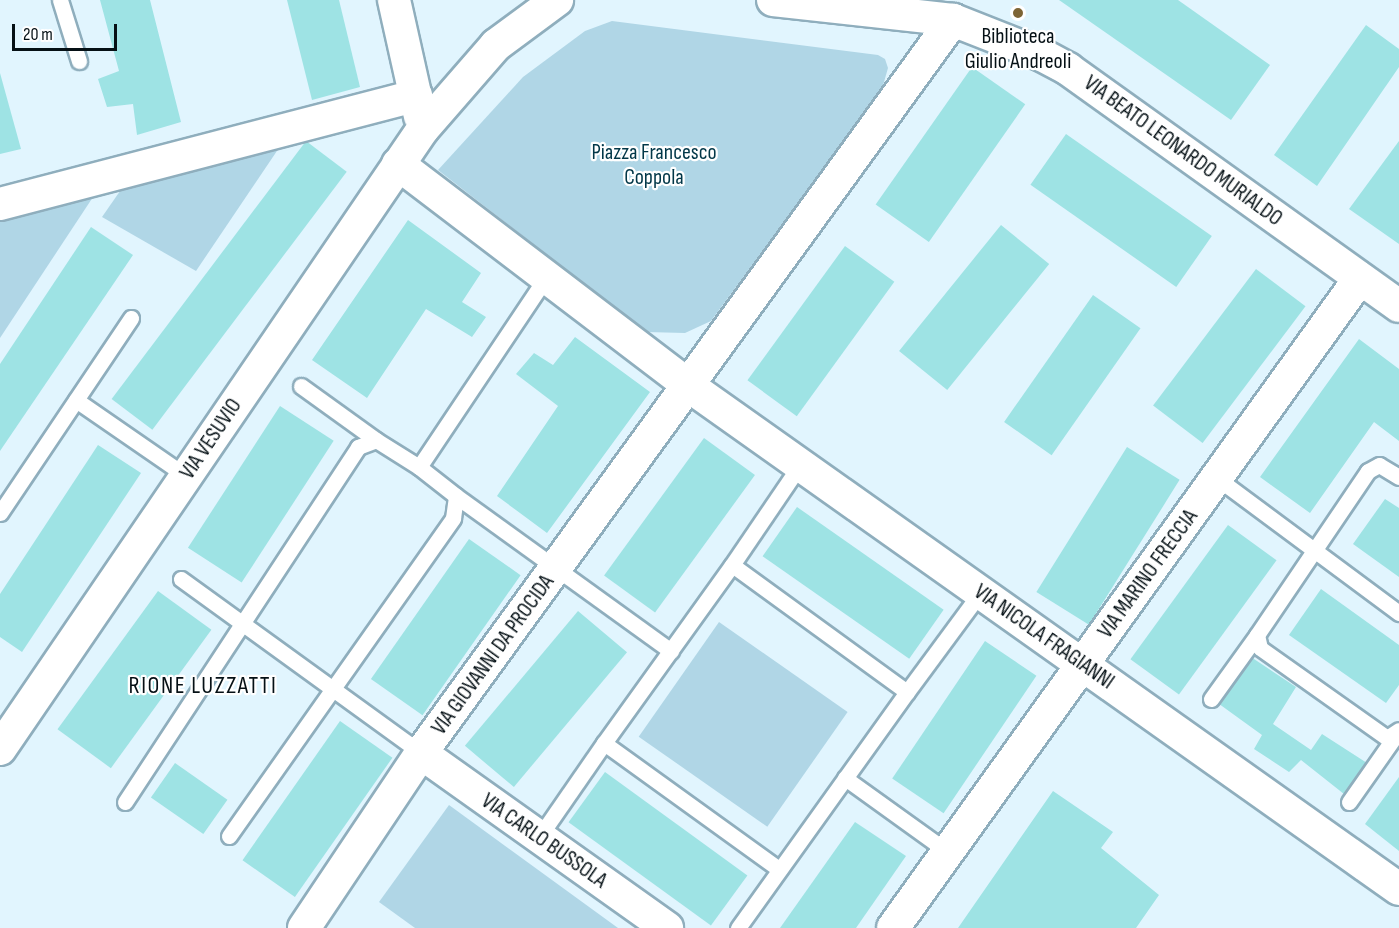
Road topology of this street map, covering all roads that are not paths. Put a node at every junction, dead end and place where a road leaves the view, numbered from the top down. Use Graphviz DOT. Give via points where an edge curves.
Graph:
graph roads {
  1 [pos="60,0"];
  2 [pos="394,0"];
  3 [pos="557,0"];
  4 [pos="773,0"];
  5 [pos="953,20"];
  6 [pos="79,61"];
  7 [pos="416,96"];
  8 [pos="423,129"];
  9 [pos="398,164"];
  10 [pos="0,204"];
  11 [pos="546,277"];
  12 [pos="1360,278"];
  13 [pos="1399,306"];
  14 [pos="131,318"];
  15 [pos="301,386"];
  16 [pos="689,386"];
  17 [pos="76,400"];
  18 [pos="376,440"];
  19 [pos="800,465"];
  20 [pos="419,467"];
  21 [pos="186,476"];
  22 [pos="1399,477"];
  23 [pos="1217,478"];
  24 [pos="456,496"];
  25 [pos="0,513"];
  26 [pos="1314,552"];
  27 [pos="732,566"];
  28 [pos="557,567"];
  29 [pos="181,579"];
  30 [pos="980,592"];
  31 [pos="1399,613"];
  32 [pos="241,624"];
  33 [pos="1257,635"];
  34 [pos="671,651"];
  35 [pos="1083,665"];
  36 [pos="333,689"];
  37 [pos="907,692"];
  38 [pos="1210,699"];
  39 [pos="1397,732"];
  40 [pos="604,743"];
  41 [pos="0,749"];
  42 [pos="421,753"];
  43 [pos="845,778"];
  44 [pos="125,802"];
  45 [pos="1349,802"];
  46 [pos="229,837"];
  47 [pos="539,837"];
  48 [pos="948,852"];
  49 [pos="779,869"];
  50 [pos="1399,890"];
  51 [pos="304,928"];
  52 [pos="667,928"];
  53 [pos="738,928"];
  54 [pos="893,928"];
  1 -- 6 [label="lane"];
  2 -- 7 [label="street"];
  3 -- 8 [label="street" via="489,52"];
  4 -- 5 [label="street"];
  5 -- 12 [label="street, VIA BEATO LEONARDO MURIALDO" via="1018,44 1068,69"];
  5 -- 16 [label="street"];
  7 -- 8 [label="street"];
  7 -- 10 [label="street"];
  8 -- 9 [label="street, VIA VESUVIO"];
  9 -- 11 [label="street"];
  9 -- 21 [label="street, VIA VESUVIO"];
  11 -- 16 [label="street"];
  11 -- 20 [label="lane"];
  12 -- 13 [label="street, VIA BEATO LEONARDO MURIALDO"];
  12 -- 23 [label="street, VIA MARINO FRECCIA"];
  14 -- 17 [label="lane"];
  15 -- 18 [label="lane"];
  16 -- 19 [label="street, VIA NICOLA FRAGIANNI"];
  16 -- 28 [label="street, VIA GIOVANNI DA PROCIDA"];
  17 -- 21 [label="lane"];
  17 -- 25 [label="lane"];
  18 -- 20 [label="lane"];
  18 -- 32 [label="lane" via="358,447"];
  19 -- 27 [label="lane"];
  19 -- 30 [label="street, VIA NICOLA FRAGIANNI"];
  20 -- 24 [label="lane"];
  21 -- 41 [label="street, VIA VESUVIO"];
  22 -- 26 [label="lane" via="1379,465 1368,471"];
  23 -- 26 [label="lane"];
  23 -- 35 [label="street, VIA MARINO FRECCIA"];
  24 -- 28 [label="lane"];
  24 -- 36 [label="lane" via="453,519"];
  26 -- 31 [label="lane"];
  26 -- 33 [label="lane"];
  27 -- 34 [label="lane"];
  27 -- 37 [label="lane"];
  28 -- 34 [label="lane"];
  28 -- 42 [label="street, VIA GIOVANNI DA PROCIDA"];
  29 -- 32 [label="lane"];
  30 -- 35 [label="street, VIA NICOLA FRAGIANNI"];
  30 -- 37 [label="lane"];
  32 -- 36 [label="lane"];
  32 -- 44 [label="lane"];
  33 -- 38 [label="lane"];
  33 -- 39 [label="lane" via="1260,648 1387,738"];
  34 -- 40 [label="lane"];
  35 -- 48 [label="street, VIA MARINO FRECCIA"];
  35 -- 50 [label="street, VIA NICOLA FRAGIANNI"];
  36 -- 42 [label="lane"];
  36 -- 46 [label="lane"];
  37 -- 43 [label="lane"];
  39 -- 45 [label="lane"];
  40 -- 47 [label="lane"];
  40 -- 49 [label="lane"];
  42 -- 47 [label="street, VIA CARLO BUSSOLA"];
  42 -- 51 [label="street, VIA GIOVANNI DA PROCIDA"];
  43 -- 48 [label="lane"];
  43 -- 49 [label="lane"];
  47 -- 52 [label="street, VIA CARLO BUSSOLA"];
  48 -- 54 [label="street, VIA MARINO FRECCIA"];
  49 -- 53 [label="lane"];
}
